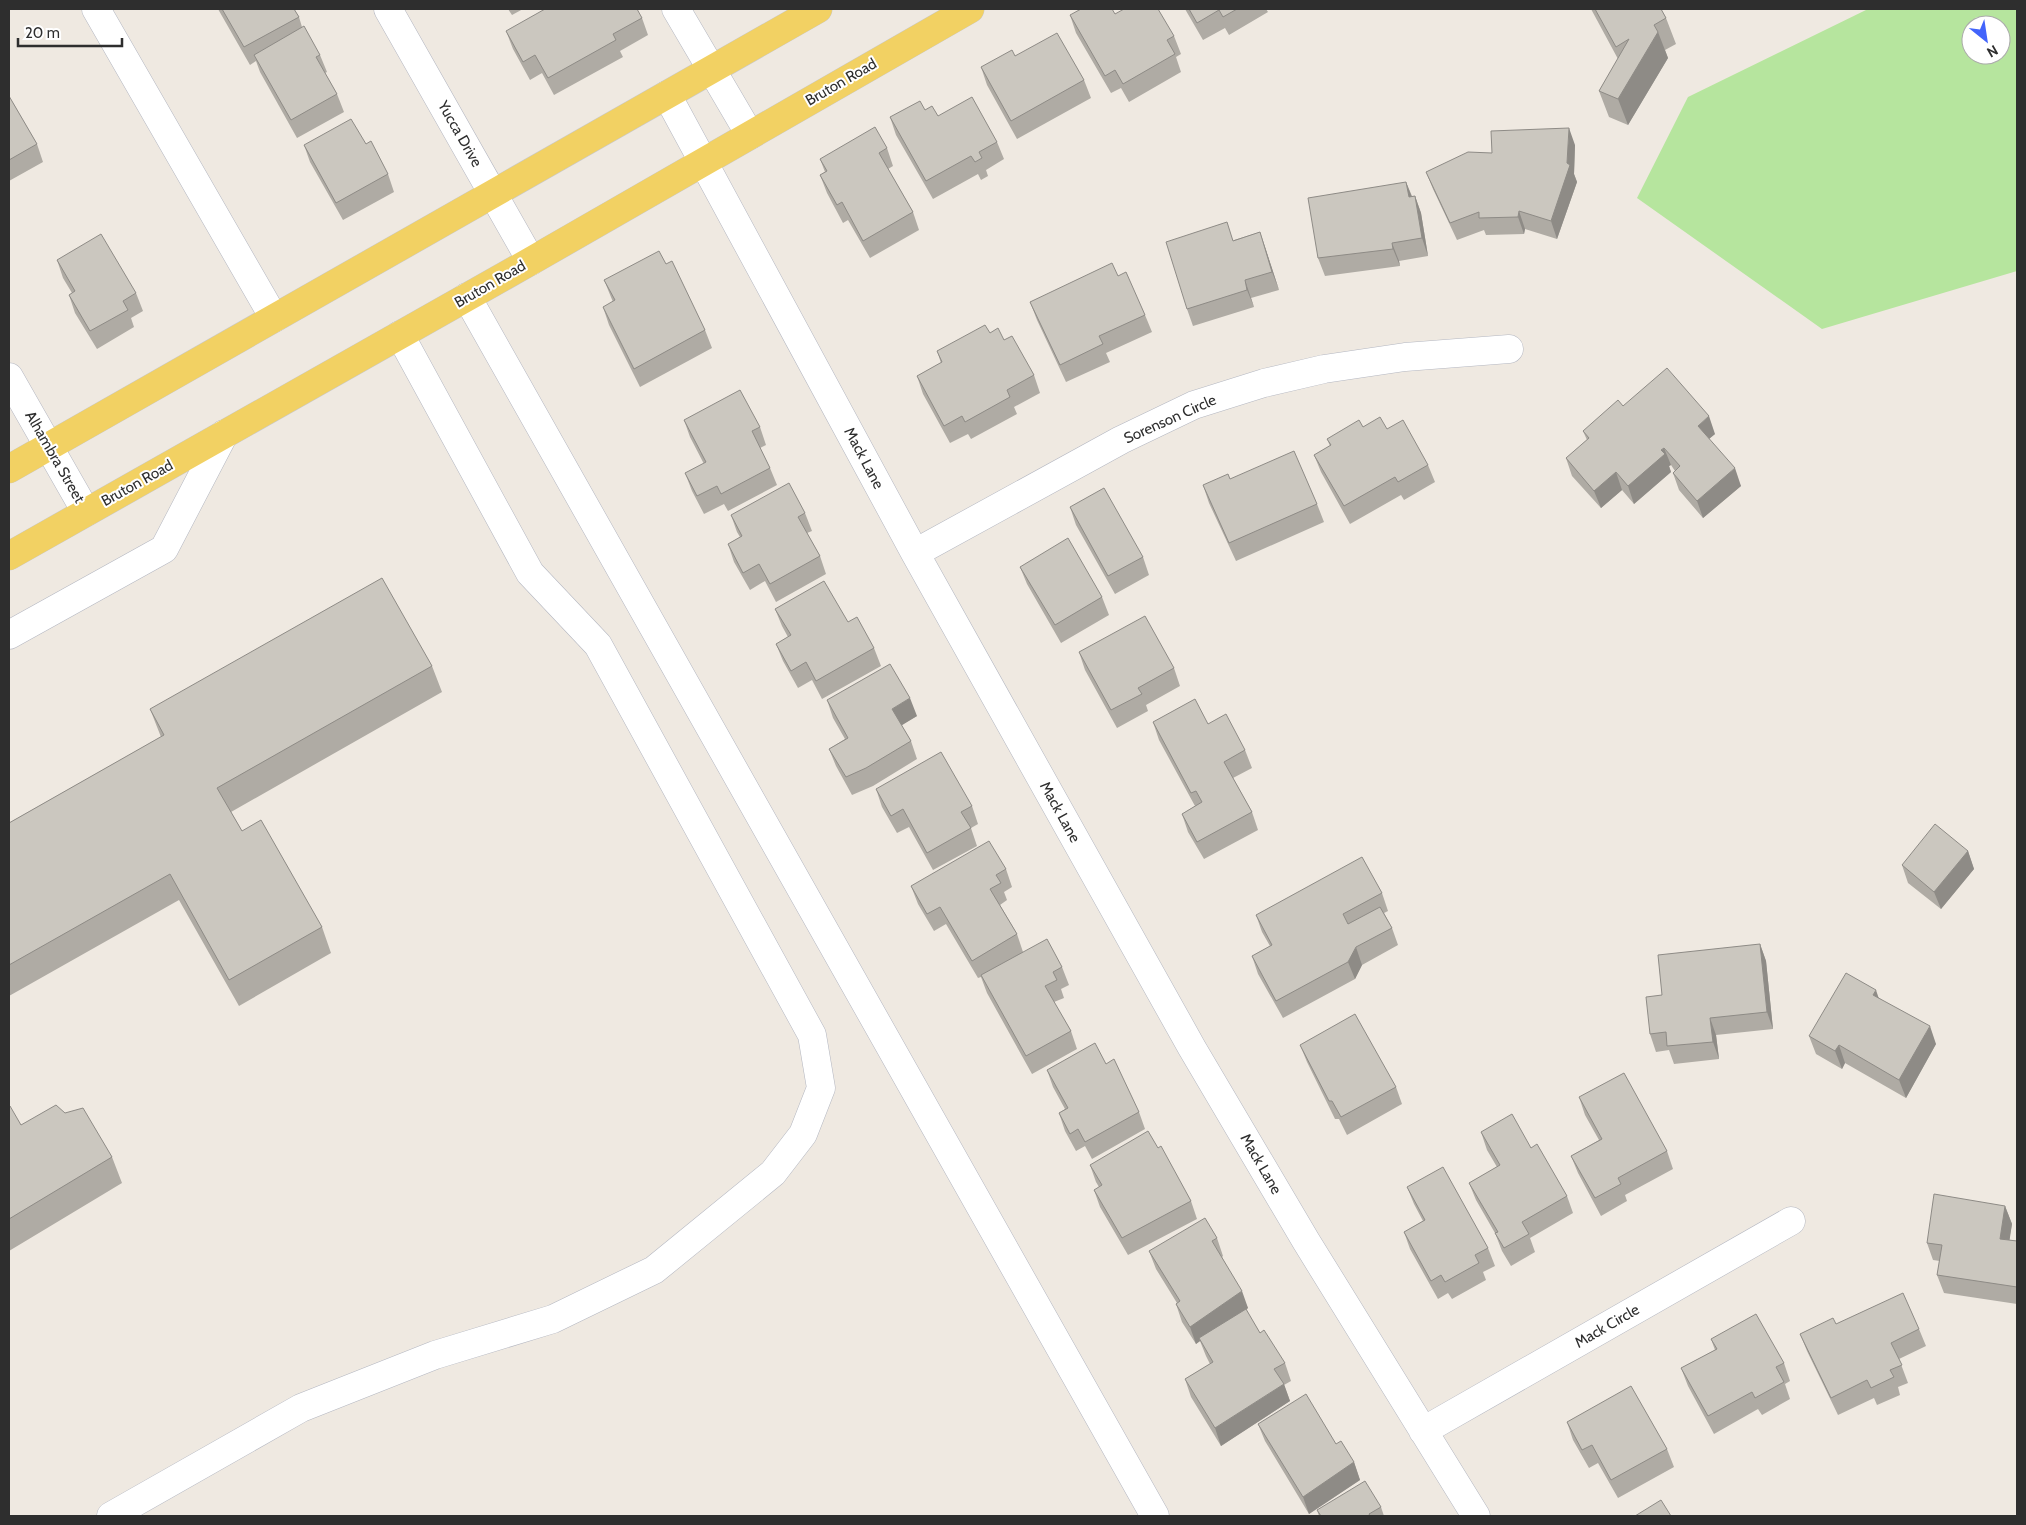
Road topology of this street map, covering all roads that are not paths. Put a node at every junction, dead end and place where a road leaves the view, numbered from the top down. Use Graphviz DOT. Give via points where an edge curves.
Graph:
graph roads {
  1 [pos="96,9"];
  2 [pos="388,9"];
  3 [pos="676,9"];
  4 [pos="818,9"];
  5 [pos="963,10"];
  6 [pos="711,70"];
  7 [pos="667,95"];
  8 [pos="750,135"];
  9 [pos="702,162"];
  10 [pos="494,193"];
  11 [pos="531,261"];
  12 [pos="467,297"];
  13 [pos="274,318"];
  14 [pos="400,335"];
  15 [pos="1509,349"];
  16 [pos="9,377"];
  17 [pos="224,434"];
  18 [pos="49,446"];
  19 [pos="9,469"];
  20 [pos="86,512"];
  21 [pos="915,554"];
  22 [pos="9,556"];
  23 [pos="9,635"];
  24 [pos="1791,1222"];
  25 [pos="1423,1431"];
  26 [pos="111,1516"];
  27 [pos="1155,1516"];
  28 [pos="1476,1516"];
  1 -- 13 [label="street"];
  2 -- 10 [label="street, Yucca Drive"];
  3 -- 6 [label="street"];
  4 -- 6 [label="main road"];
  5 -- 8 [label="main road, Bruton Road"];
  6 -- 7 [label="main road"];
  6 -- 8 [label="street"];
  7 -- 9 [label="street, Mack Lane"];
  7 -- 10 [label="main road"];
  8 -- 9 [label="main road, Bruton Road"];
  9 -- 11 [label="main road, Bruton Road"];
  9 -- 21 [label="street, Mack Lane"];
  10 -- 11 [label="street, Yucca Drive"];
  10 -- 13 [label="main road"];
  11 -- 12 [label="main road, Bruton Road"];
  12 -- 14 [label="main road, Bruton Road"];
  12 -- 27 [label="street"];
  13 -- 18 [label="main road"];
  14 -- 17 [label="main road, Bruton Road"];
  14 -- 26 [label="street" via="530,573 598,645 812,1035 821,1088 803,1134 773,1173 654,1270 552,1319 435,1355 301,1408"];
  15 -- 21 [label="street, Sorenson Circle" via="1405,357 1324,368 1264,382 1194,405 1121,440"];
  16 -- 18 [label="street, Alhambra Street"];
  17 -- 20 [label="main road, Bruton Road"];
  17 -- 23 [label="street" via="164,549"];
  18 -- 19 [label="main road"];
  18 -- 20 [label="street, Alhambra Street"];
  20 -- 22 [label="main road, Bruton Road"];
  21 -- 25 [label="street, Mack Lane" via="1192,1048"];
  24 -- 25 [label="street, Mack Circle"];
  25 -- 28 [label="street, Mack Lane"];
}
